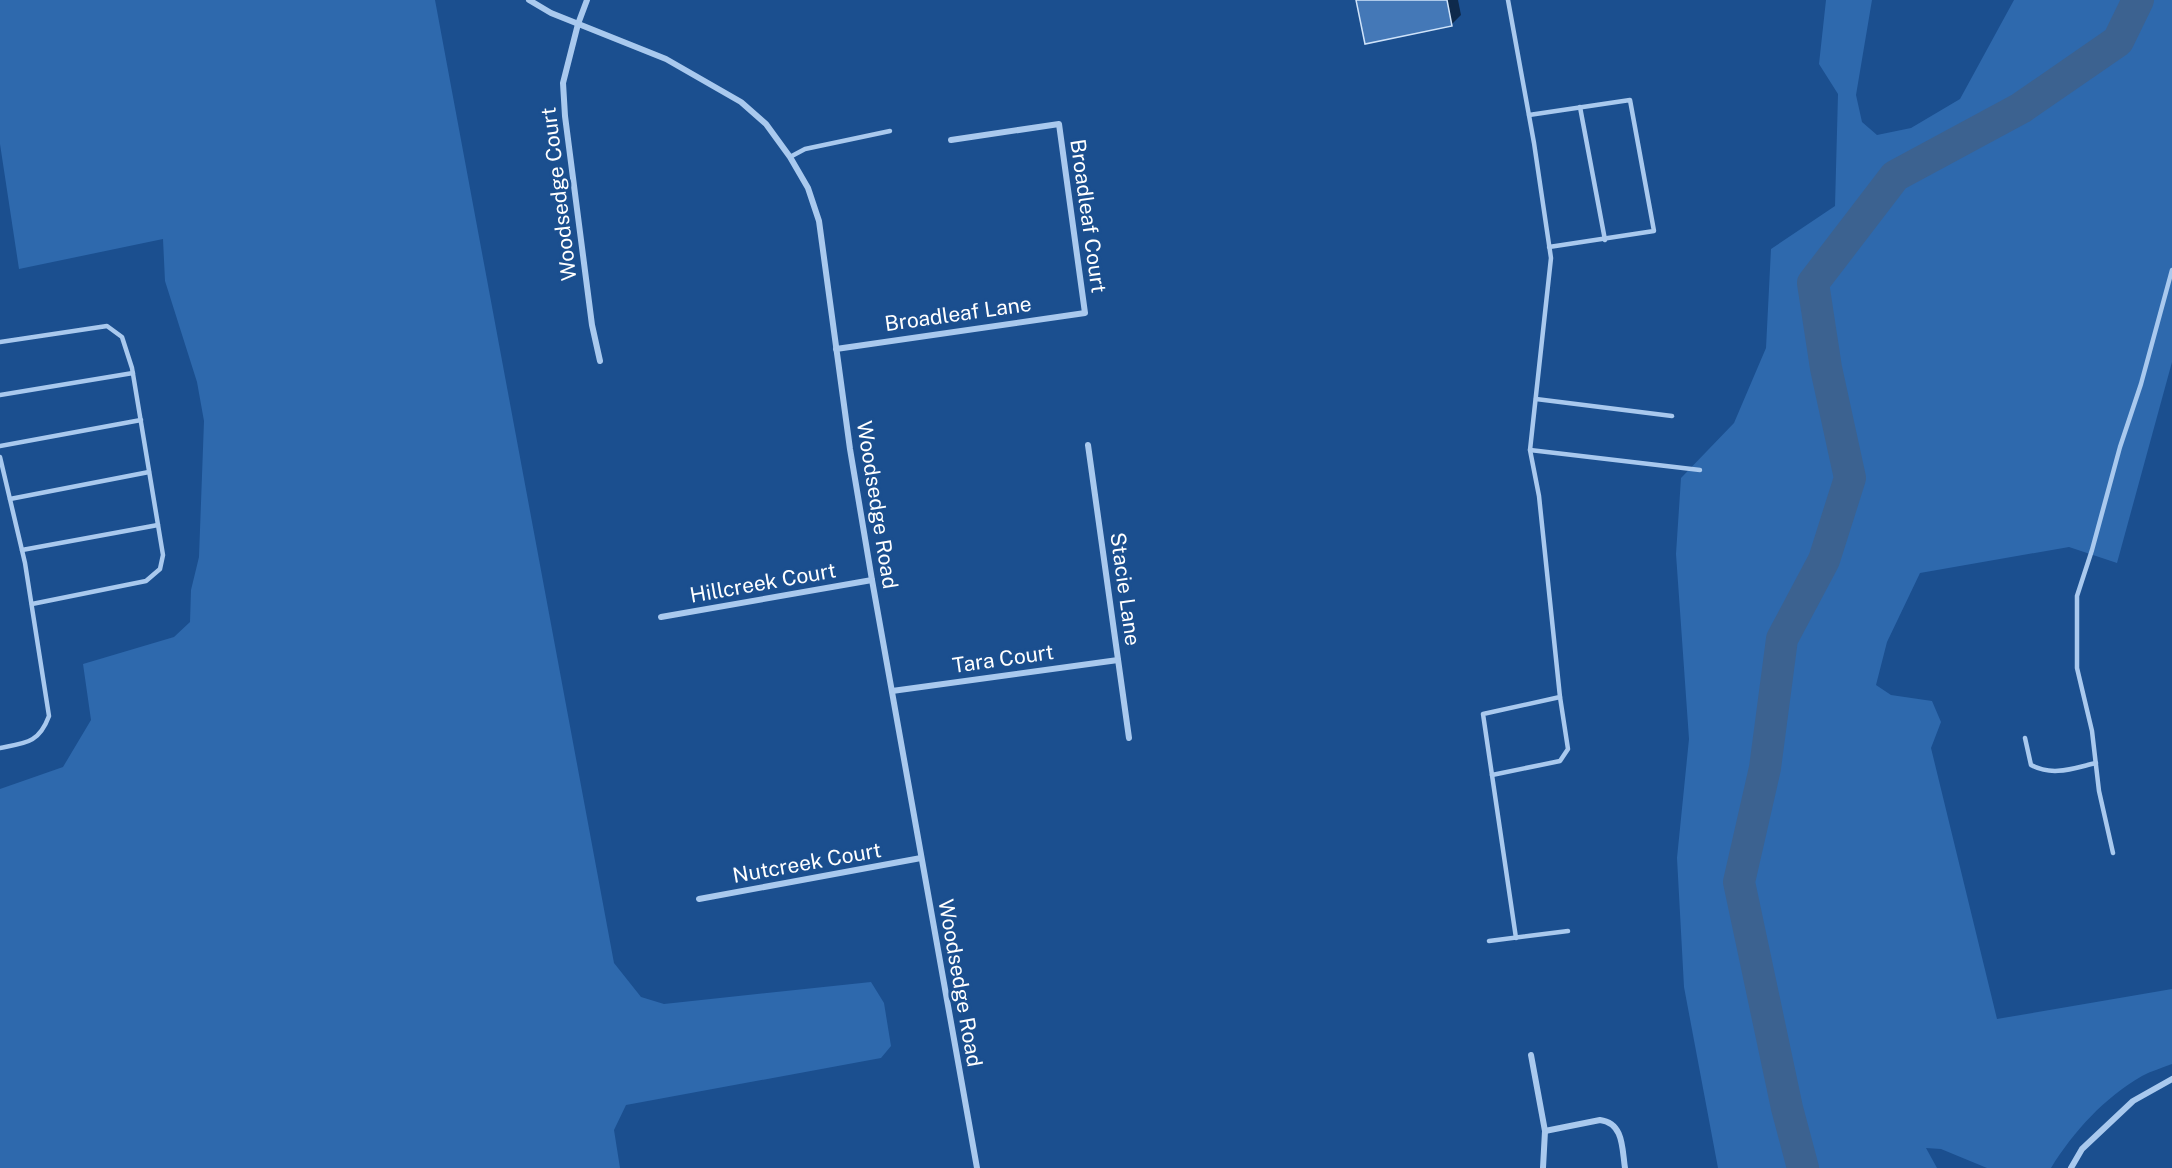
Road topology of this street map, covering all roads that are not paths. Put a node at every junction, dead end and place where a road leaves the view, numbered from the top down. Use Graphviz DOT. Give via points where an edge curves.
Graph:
graph roads {
  1 [pos="529,0"];
  2 [pos="587,0"];
  3 [pos="1508,0"];
  4 [pos="579,24"];
  5 [pos="1580,107"];
  6 [pos="1529,115"];
  7 [pos="890,131"];
  8 [pos="951,140"];
  9 [pos="790,157"];
  10 [pos="1605,240"];
  11 [pos="1549,247"];
  12 [pos="2172,270"];
  13 [pos="1085,313"];
  14 [pos="0,342"];
  15 [pos="836,349"];
  16 [pos="600,361"];
  17 [pos="133,373"];
  18 [pos="0,396"];
  19 [pos="1536,399"];
  20 [pos="1672,416"];
  21 [pos="141,420"];
  22 [pos="1088,445"];
  23 [pos="0,446"];
  24 [pos="1530,450"];
  25 [pos="0,457"];
  26 [pos="1700,470"];
  27 [pos="149,472"];
  28 [pos="10,499"];
  29 [pos="158,525"];
  30 [pos="22,550"];
  31 [pos="872,580"];
  32 [pos="32,604"];
  33 [pos="661,617"];
  34 [pos="1118,660"];
  35 [pos="892,691"];
  36 [pos="1560,697"];
  37 [pos="1130,738"];
  38 [pos="2025,738"];
  39 [pos="0,748"];
  40 [pos="2096,763"];
  41 [pos="1492,775"];
  42 [pos="2113,853"];
  43 [pos="921,858"];
  44 [pos="699,899"];
  45 [pos="1568,931"];
  46 [pos="1516,938"];
  47 [pos="1489,941"];
  48 [pos="1531,1055"];
  49 [pos="2172,1079"];
  50 [pos="1545,1131"];
  51 [pos="977,1168"];
  52 [pos="1543,1168"];
  53 [pos="1625,1168"];
  54 [pos="2071,1168"];
  1 -- 4 [label="street, Woodsedge Road"];
  2 -- 4 [label="street, Woodsedge Court"];
  3 -- 6 [label="lane"];
  4 -- 9 [label="street, Woodsedge Road" via="666,59 741,102 766,124"];
  4 -- 16 [label="street, Woodsedge Court" via="563,82 565,116"];
  5 -- 6 [label="lane"];
  5 -- 10 [label="lane"];
  5 -- 10 [label="lane" via="1630,100 1654,231"];
  6 -- 11 [label="lane"];
  7 -- 9 [label="lane" via="805,149"];
  8 -- 13 [label="street, Broadleaf Court" via="1059,124"];
  9 -- 15 [label="street, Woodsedge Road" via="808,188 819,221"];
  10 -- 11 [label="lane"];
  11 -- 19 [label="lane"];
  12 -- 40 [label="lane" via="2078,596 2077,668"];
  13 -- 15 [label="street, Broadleaf Lane"];
  14 -- 17 [label="lane" via="107,326 122,337"];
  15 -- 31 [label="street, Woodsedge Road"];
  17 -- 18 [label="lane"];
  17 -- 21 [label="lane"];
  19 -- 20 [label="lane"];
  19 -- 24 [label="lane"];
  21 -- 23 [label="lane"];
  21 -- 27 [label="lane"];
  22 -- 34 [label="street, Stacie Lane"];
  24 -- 26 [label="lane"];
  24 -- 36 [label="lane" via="1539,496"];
  25 -- 28 [label="lane"];
  27 -- 28 [label="lane"];
  27 -- 29 [label="lane"];
  28 -- 30 [label="lane"];
  29 -- 30 [label="lane"];
  29 -- 32 [label="lane" via="163,555 160,569 146,581"];
  30 -- 32 [label="lane"];
  31 -- 33 [label="street, Hillcreek Court"];
  31 -- 35 [label="street, Woodsedge Road"];
  32 -- 39 [label="lane" via="49,716 43,732 28,742"];
  34 -- 35 [label="street, Tara Court"];
  34 -- 37 [label="street, Stacie Lane"];
  35 -- 43 [label="street, Woodsedge Road"];
  36 -- 41 [label="lane" via="1568,749 1560,761"];
  36 -- 41 [label="lane" via="1483,714"];
  38 -- 40 [label="lane" via="2031,765 2039,769 2061,771"];
  40 -- 42 [label="lane"];
  41 -- 46 [label="lane"];
  43 -- 44 [label="street, Nutcreek Court"];
  43 -- 51 [label="street, Woodsedge Road"];
  45 -- 46 [label="lane"];
  46 -- 47 [label="lane"];
  48 -- 50 [label="street"];
  49 -- 54 [label="street" via="2133,1101 2082,1149"];
  50 -- 52 [label="street"];
  50 -- 53 [label="street" via="1609,1121 1620,1134"];
}
